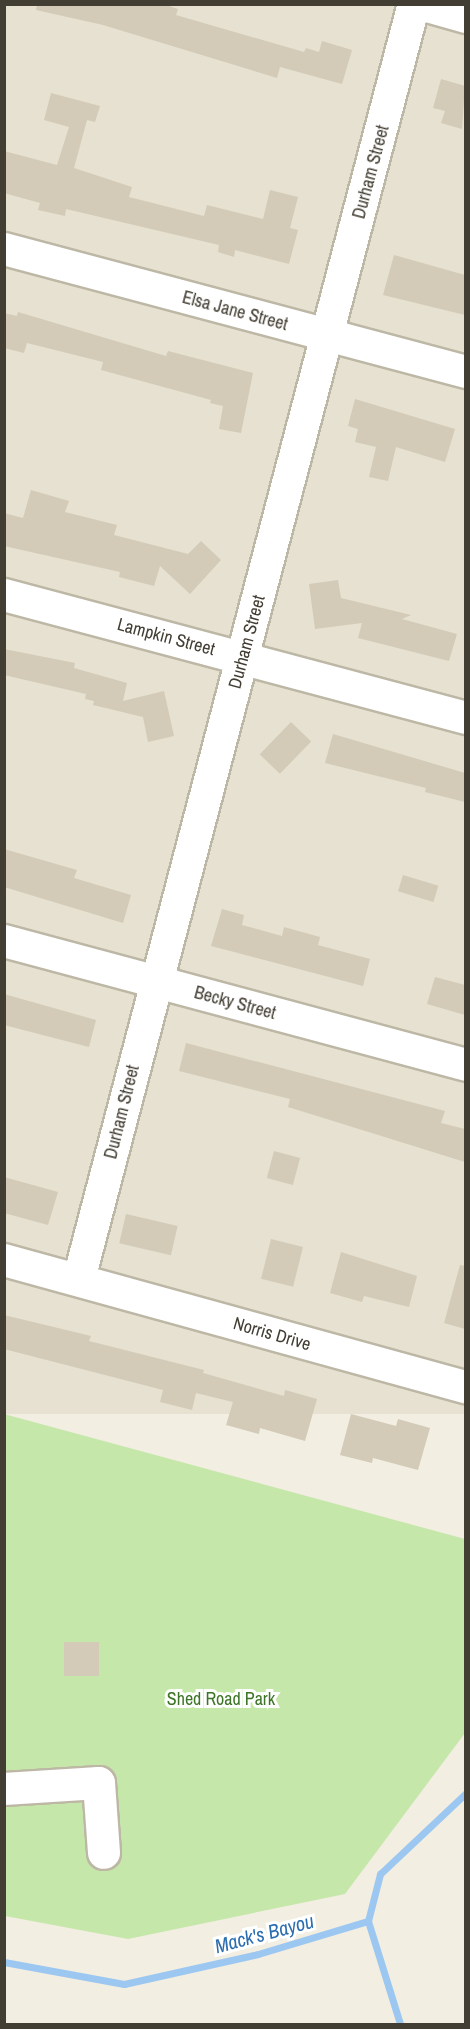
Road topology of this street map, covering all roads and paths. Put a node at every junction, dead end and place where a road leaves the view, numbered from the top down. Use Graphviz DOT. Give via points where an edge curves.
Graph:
graph roads {
  1 [pos="414,4"];
  2 [pos="420,4"];
  3 [pos="465,17"];
  4 [pos="4,249"];
  5 [pos="328,336"];
  6 [pos="465,372"];
  7 [pos="4,595"];
  8 [pos="243,657"];
  9 [pos="465,718"];
  10 [pos="4,942"];
  11 [pos="156,981"];
  12 [pos="465,1065"];
  13 [pos="4,1260"];
  14 [pos="79,1280"];
  15 [pos="465,1387"];
  16 [pos="4,1789"];
  17 [pos="104,1853"];
  1 -- 5 [label="street, Durham Street"];
  2 -- 3 [label="street"];
  4 -- 5 [label="street, Elsa Jane Street"];
  5 -- 6 [label="street, Elsa Jane Street"];
  5 -- 8 [label="street, Durham Street"];
  7 -- 8 [label="street, Lampkin Street"];
  8 -- 9 [label="street, Lampkin Street"];
  8 -- 11 [label="street, Durham Street"];
  10 -- 11 [label="street, Becky Street"];
  11 -- 12 [label="street, Becky Street"];
  11 -- 14 [label="street, Durham Street"];
  13 -- 14 [label="street, Norris Drive"];
  14 -- 15 [label="street, Norris Drive"];
  16 -- 17 [label="street" via="99,1784"];
}
